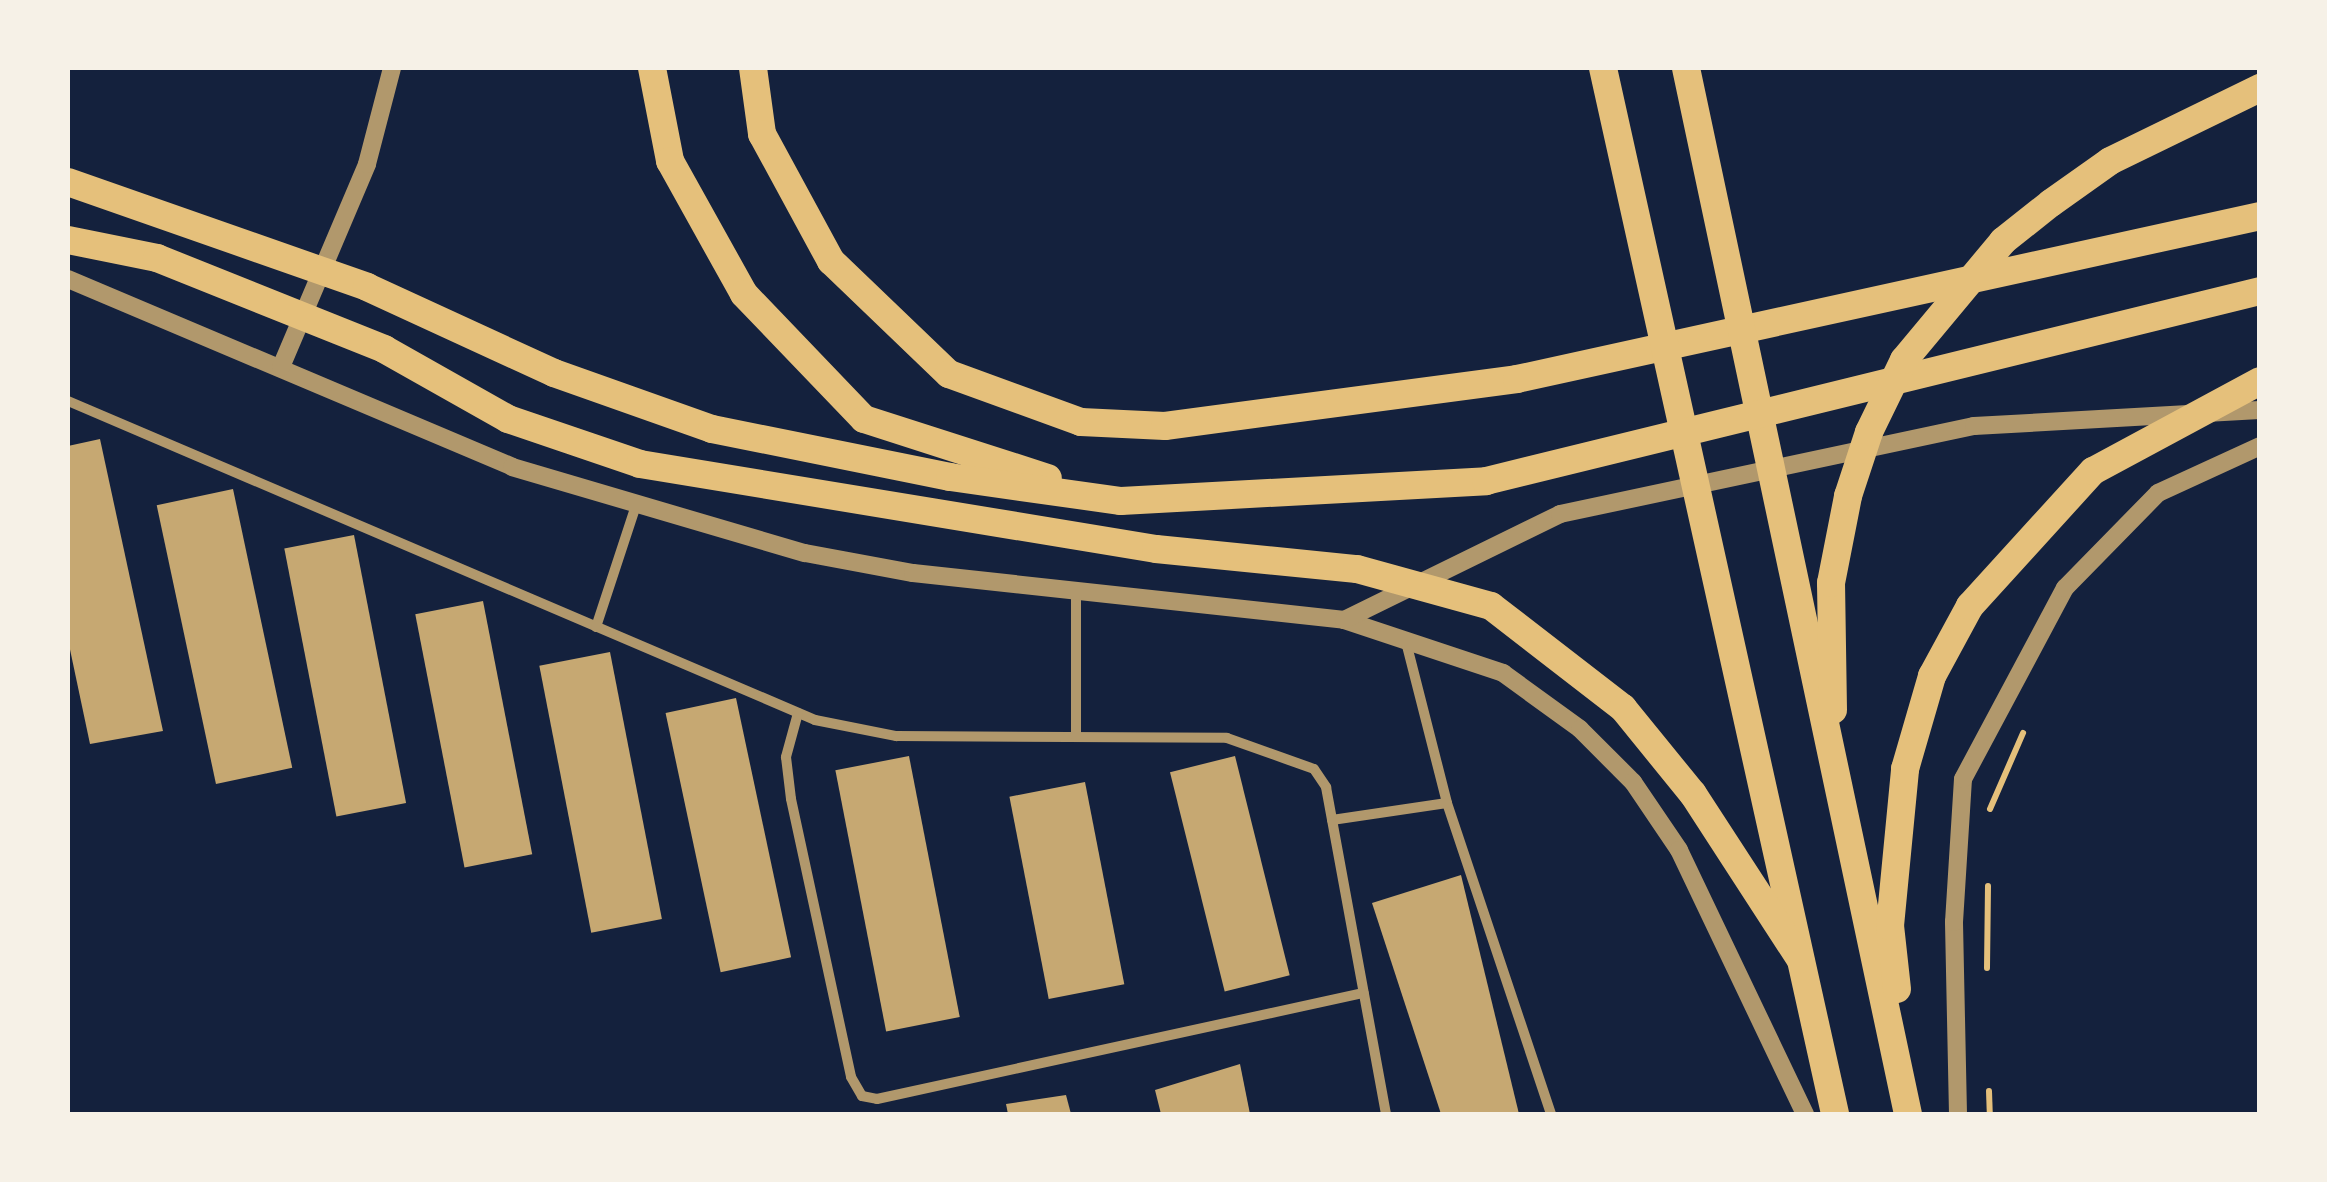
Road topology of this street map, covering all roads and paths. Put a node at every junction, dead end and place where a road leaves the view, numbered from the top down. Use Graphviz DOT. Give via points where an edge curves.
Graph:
graph roads {
  1 [pos="392,68"];
  2 [pos="652,68"];
  3 [pos="753,68"];
  4 [pos="1602,68"];
  5 [pos="1686,68"];
  6 [pos="2260,88"];
  7 [pos="68,182"];
  8 [pos="2260,216"];
  9 [pos="68,240"];
  10 [pos="68,281"];
  11 [pos="2260,291"];
  12 [pos="281,366"];
  13 [pos="2260,381"];
  14 [pos="68,402"];
  15 [pos="2260,410"];
  16 [pos="2260,446"];
  17 [pos="1121,501"];
  18 [pos="636,506"];
  19 [pos="1076,588"];
  20 [pos="1344,620"];
  21 [pos="596,627"];
  22 [pos="1404,636"];
  23 [pos="798,713"];
  24 [pos="2026,726"];
  25 [pos="1076,737"];
  26 [pos="1834,776"];
  27 [pos="1446,803"];
  28 [pos="1332,820"];
  29 [pos="1989,830"];
  30 [pos="1988,869"];
  31 [pos="1800,959"];
  32 [pos="1986,986"];
  33 [pos="1364,993"];
  34 [pos="1988,1079"];
  35 [pos="1386,1114"];
  36 [pos="1551,1114"];
  37 [pos="1805,1114"];
  38 [pos="1836,1114"];
  39 [pos="1910,1114"];
  40 [pos="1958,1114"];
  41 [pos="1990,1114"];
  1 -- 12 [label="street" via="367,164"];
  2 -- 17 [label="highway" via="670,160 744,294 864,419"];
  3 -- 8 [label="highway" via="762,134 831,261 949,374 1082,422 1165,426 1517,379"];
  4 -- 31 [label="highway"];
  5 -- 26 [label="highway"];
  6 -- 26 [label="highway" via="2110,160 2051,203 1991,254 1904,360 1868,432 1831,583"];
  7 -- 17 [label="highway" via="367,287 554,373 712,429 950,477"];
  9 -- 31 [label="highway" via="157,258 384,349 508,419 640,464 1156,549 1357,569 1492,606 1623,708 1693,794"];
  10 -- 12 [label="street"];
  11 -- 17 [label="highway" via="1486,481"];
  12 -- 18 [label="street" via="512,467"];
  13 -- 39 [label="highway" via="2093,471 1970,606 1932,676 1904,769 1890,926"];
  14 -- 21 [label="street"];
  15 -- 20 [label="street" via="1974,426 1560,514"];
  16 -- 40 [label="street" via="2158,492 2065,588 1964,779 1954,922"];
  18 -- 19 [label="street" via="805,553 912,574"];
  18 -- 21 [label="street"];
  19 -- 20 [label="street"];
  19 -- 25 [label="street"];
  20 -- 22 [label="street"];
  21 -- 23 [label="street"];
  22 -- 27 [label="street"];
  22 -- 37 [label="street" via="1502,673 1580,729 1633,782 1679,850"];
  23 -- 25 [label="street" via="896,736"];
  23 -- 33 [label="street" via="786,757 791,799 851,1078 862,1096 877,1099"];
  24 -- 29 [label="path" via="1989,811"];
  25 -- 28 [label="street" via="1253,744 1314,769"];
  26 -- 39 [label="highway"];
  27 -- 28 [label="street"];
  27 -- 36 [label="street"];
  28 -- 33 [label="street"];
  30 -- 32 [label="path"];
  31 -- 38 [label="highway"];
  33 -- 35 [label="street"];
  34 -- 41 [label="path"];
}
